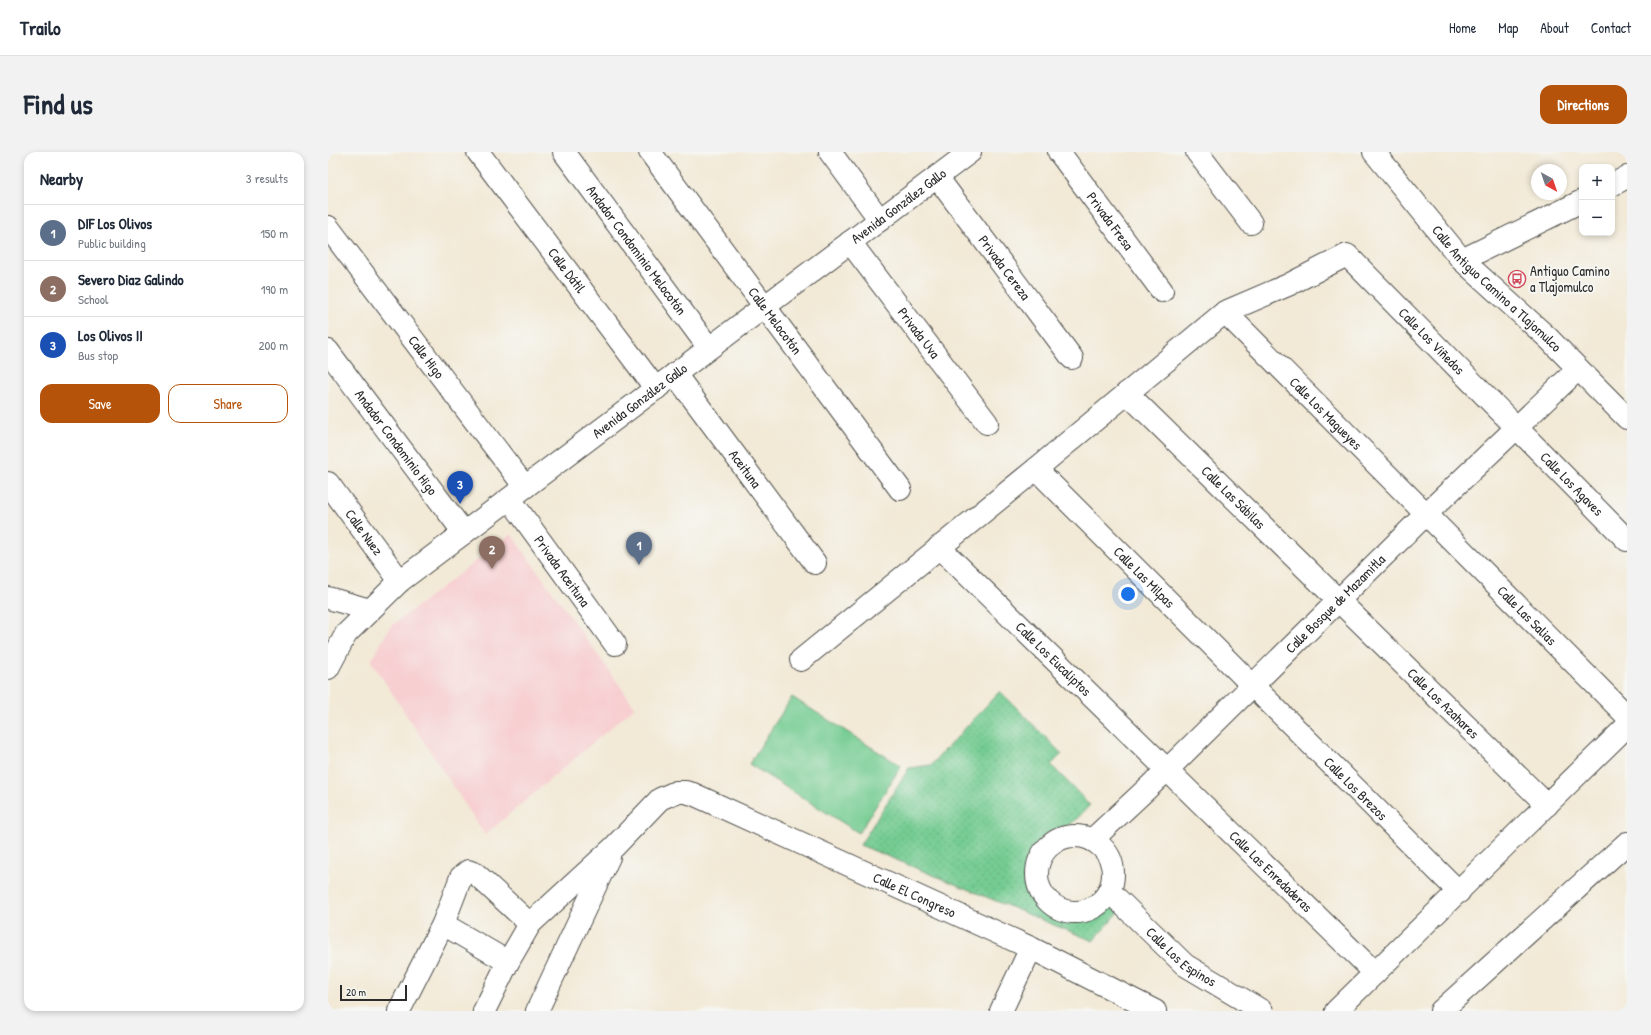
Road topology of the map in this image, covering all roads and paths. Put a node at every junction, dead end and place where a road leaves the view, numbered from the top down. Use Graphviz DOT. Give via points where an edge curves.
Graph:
graph roads {
  1 [pos="478,152"];
  2 [pos="564,152"];
  3 [pos="650,152"];
  4 [pos="830,152"];
  5 [pos="970,152"];
  6 [pos="1059,152"];
  7 [pos="1197,152"];
  8 [pos="1374,152"];
  9 [pos="937,177"];
  10 [pos="1627,177"];
  11 [pos="1615,183"];
  12 [pos="1579,202"];
  13 [pos="880,220"];
  14 [pos="1251,223"];
  15 [pos="328,227"];
  16 [pos="850,242"];
  17 [pos="1462,260"];
  18 [pos="1162,291"];
  19 [pos="765,306"];
  20 [pos="1225,312"];
  21 [pos="709,348"];
  22 [pos="328,351"];
  23 [pos="1072,358"];
  24 [pos="1578,369"];
  25 [pos="675,374"];
  26 [pos="656,389"];
  27 [pos="1127,393"];
  28 [pos="1627,418"];
  29 [pos="987,423"];
  30 [pos="1517,427"];
  31 [pos="1036,469"];
  32 [pos="328,483"];
  33 [pos="900,489"];
  34 [pos="517,493"];
  35 [pos="1426,514"];
  36 [pos="464,533"];
  37 [pos="1627,540"];
  38 [pos="939,547"];
  39 [pos="815,563"];
  40 [pos="400,581"];
  41 [pos="328,598"];
  42 [pos="1340,602"];
  43 [pos="370,610"];
  44 [pos="616,644"];
  45 [pos="801,660"];
  46 [pos="328,668"];
  47 [pos="1253,686"];
  48 [pos="1627,716"];
  49 [pos="1627,726"];
  50 [pos="1167,770"];
  51 [pos="1547,806"];
  52 [pos="1092,840"];
  53 [pos="1627,843"];
  54 [pos="614,847"];
  55 [pos="1109,891"];
  56 [pos="1458,892"];
  57 [pos="443,924"];
  58 [pos="530,924"];
  59 [pos="1031,948"];
  60 [pos="508,962"];
  61 [pos="1375,973"];
  62 [pos="404,1009"];
  63 [pos="484,1011"];
  64 [pos="537,1011"];
  65 [pos="1001,1011"];
  66 [pos="1155,1011"];
  67 [pos="1262,1011"];
  68 [pos="1336,1011"];
  69 [pos="1441,1011"];
  1 -- 26 [label="street, Calle Dátil"];
  2 -- 21 [label="street, Andador Condominio Melocotón"];
  3 -- 19 [label="street, Calle Melocotón"];
  4 -- 13 [label="street"];
  5 -- 9 [label="street, Avenida González Gallo"];
  6 -- 18 [label="street, Privada Fresa"];
  7 -- 14 [label="street"];
  8 -- 17 [label="street, Calle Antiguo Camino a Tlajomulco"];
  9 -- 13 [label="street, Avenida González Gallo"];
  9 -- 23 [label="street, Privada Cereza"];
  10 -- 11 [label="street"];
  12 -- 17 [label="street"];
  13 -- 16 [label="street, Avenida González Gallo"];
  15 -- 34 [label="street, Calle Higo"];
  16 -- 19 [label="street, Avenida González Gallo"];
  16 -- 29 [label="street, Privada Uva"];
  17 -- 24 [label="street, Calle Antiguo Camino a Tlajomulco" via="1548,338"];
  19 -- 21 [label="street, Avenida González Gallo"];
  19 -- 33 [label="street, Calle Melocotón"];
  20 -- 27 [label="street"];
  20 -- 30 [label="street, Calle Los Viñedos" via="1288,285 1347,255"];
  20 -- 35 [label="street, Calle Los Magueyes"];
  21 -- 25 [label="street, Avenida González Gallo"];
  22 -- 36 [label="street, Andador Condominio Higo"];
  24 -- 28 [label="street, Calle Antiguo Camino a Tlajomulco"];
  24 -- 30 [label="street, Calle Bosque de Mazamitla"];
  25 -- 26 [label="street, Avenida González Gallo"];
  25 -- 39 [label="street, Aceituna"];
  26 -- 34 [label="street, Avenida González Gallo"];
  27 -- 31 [label="street"];
  27 -- 42 [label="street, Calle Las Sábilas"];
  30 -- 35 [label="street, Calle Bosque de Mazamitla"];
  30 -- 37 [label="street, Calle Los Agaves"];
  31 -- 38 [label="street"];
  31 -- 47 [label="street, Calle Las Milpas"];
  32 -- 40 [label="street, Calle Nuez"];
  34 -- 36 [label="street, Avenida González Gallo"];
  34 -- 44 [label="street, Privada Aceituna"];
  35 -- 42 [label="street, Calle Bosque de Mazamitla"];
  35 -- 48 [label="street, Calle Las Salias"];
  36 -- 40 [label="street, Avenida González Gallo"];
  38 -- 45 [label="street"];
  38 -- 50 [label="street, Calle Los Eucaliptos"];
  40 -- 43 [label="street, Avenida González Gallo"];
  41 -- 43 [label="street"];
  42 -- 47 [label="street, Calle Bosque de Mazamitla"];
  42 -- 51 [label="street, Calle Los Azahares"];
  43 -- 46 [label="street, Avenida González Gallo" via="346,634"];
  47 -- 50 [label="street, Calle Bosque de Mazamitla"];
  47 -- 56 [label="street, Calle Los Brezos"];
  49 -- 51 [label="street"];
  50 -- 52 [label="street, Calle Bosque de Mazamitla"];
  50 -- 61 [label="street, Calle Las Enredaderas"];
  51 -- 56 [label="street"];
  52 -- 55 [label="street" via="1104,849 1111,862 1113,877"];
  52 -- 55 [label="street" via="1078,835 1063,837 1050,845 1040,857 1036,870 1038,885 1045,898 1057,908 1072,912 1085,910 1099,903"];
  53 -- 69 [label="street"];
  54 -- 58 [label="street"];
  54 -- 59 [label="street, Calle El Congreso" via="652,805 669,794 685,792"];
  54 -- 64 [label="street"];
  55 -- 67 [label="street, Calle Los Espinos" via="1185,965"];
  56 -- 61 [label="street"];
  57 -- 58 [label="street" via="461,877 468,871 476,874"];
  57 -- 60 [label="street"];
  57 -- 62 [label="street"];
  58 -- 60 [label="street"];
  59 -- 65 [label="street"];
  59 -- 66 [label="street, Calle El Congreso"];
  60 -- 63 [label="street"];
  61 -- 68 [label="street"];
}
